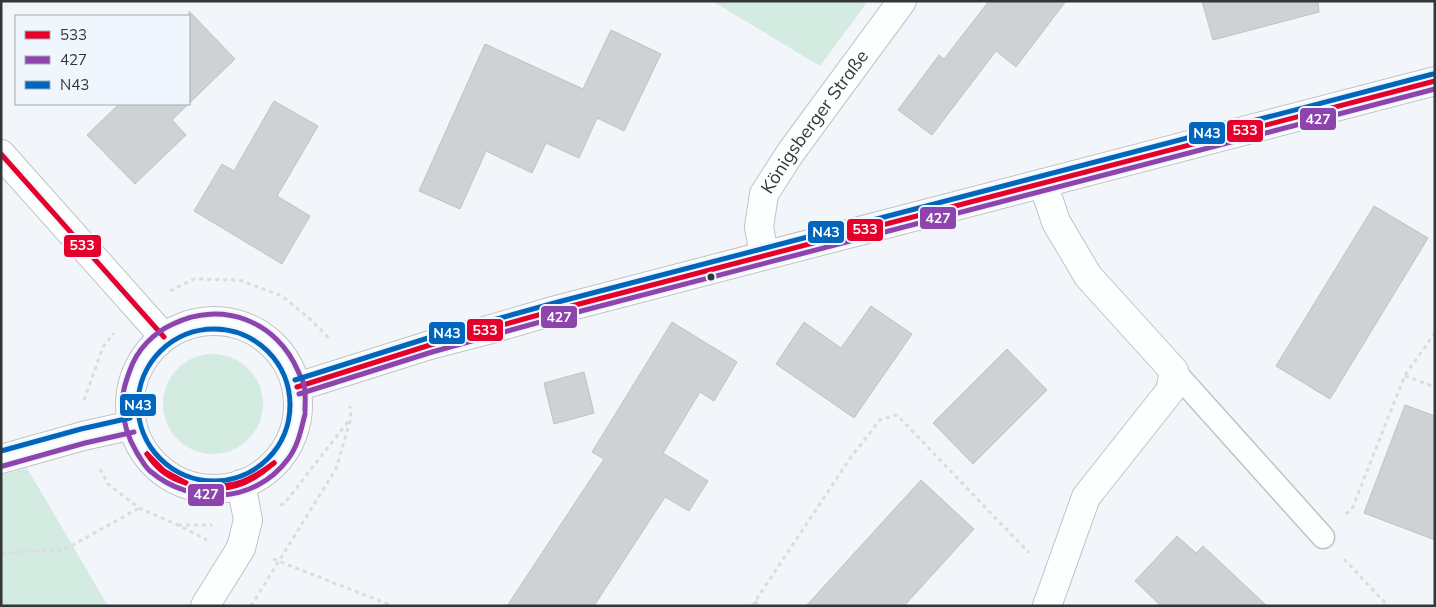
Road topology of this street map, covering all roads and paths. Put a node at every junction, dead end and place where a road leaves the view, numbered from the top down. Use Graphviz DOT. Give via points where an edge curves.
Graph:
graph roads {
  1 [pos="902,1"];
  2 [pos="1435,81"];
  3 [pos="1,154"];
  4 [pos="1042,184"];
  5 [pos="764,255"];
  6 [pos="1435,333"];
  7 [pos="164,336"];
  8 [pos="1174,370"];
  9 [pos="1405,376"];
  10 [pos="1435,387"];
  11 [pos="297,388"];
  12 [pos="132,425"];
  13 [pos="84,436"];
  14 [pos="1,459"];
  15 [pos="241,484"];
  16 [pos="139,508"];
  17 [pos="248,520"];
  18 [pos="1322,537"];
  19 [pos="208,540"];
  20 [pos="1,553"];
  21 [pos="278,561"];
  22 [pos="1060,570"];
  23 [pos="755,601"];
  24 [pos="205,606"];
  25 [pos="251,606"];
  26 [pos="393,606"];
  27 [pos="752,606"];
  28 [pos="759,606"];
  29 [pos="1047,606"];
  30 [pos="1388,606"];
  1 -- 5 [label="main road, Königsberger Straße" via="764,194 759,227"];
  2 -- 4 [label="main road"];
  3 -- 7 [label="main road"];
  4 -- 5 [label="main road"];
  4 -- 8 [label="main road" via="1056,222 1088,276"];
  5 -- 11 [label="main road" via="430,345"];
  6 -- 9 [label="path"];
  7 -- 11 [label="main road" via="186,325 209,320 233,322 255,331 274,346 288,365"];
  7 -- 12 [label="main road" via="147,354 135,376 130,400"];
  8 -- 18 [label="lane"];
  8 -- 22 [label="main road" via="1170,391 1086,497"];
  9 -- 10 [label="path"];
  9 -- 18 [label="path" via="1352,509"];
  11 -- 15 [label="main road" via="298,412 292,435 280,456 263,473"];
  12 -- 13 [label="main road"];
  12 -- 15 [label="main road" via="141,446 155,465 174,479 196,487 218,489"];
  13 -- 14 [label="main road"];
  13 -- 16 [label="path" via="108,484"];
  15 -- 17 [label="main road"];
  16 -- 19 [label="path"];
  16 -- 20 [label="path" via="64,550"];
  17 -- 21 [label="path" via="284,504 351,418 336,469"];
  17 -- 24 [label="main road" via="241,548"];
  18 -- 30 [label="path"];
  21 -- 25 [label="path"];
  21 -- 26 [label="path"];
  22 -- 23 [label="path" via="1033,558 897,415 880,420 851,457"];
  22 -- 29 [label="main road"];
  23 -- 27 [label="path"];
  23 -- 28 [label="path"];
}
